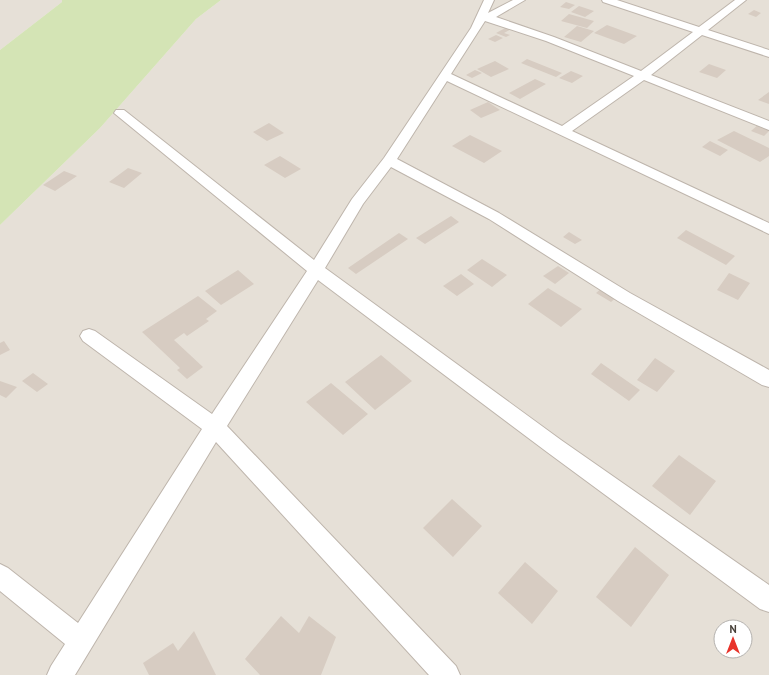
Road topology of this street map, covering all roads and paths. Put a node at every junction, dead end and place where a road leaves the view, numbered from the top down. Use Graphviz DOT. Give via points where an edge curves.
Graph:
graph roads {
  1 [pos="489,0"];
  2 [pos="520,0"];
  3 [pos="606,0"];
  4 [pos="741,0"];
  5 [pos="485,17"];
  6 [pos="699,30"];
  7 [pos="769,54"];
  8 [pos="445,76"];
  9 [pos="642,76"];
  10 [pos="120,113"];
  11 [pos="769,126"];
  12 [pos="562,132"];
  13 [pos="389,160"];
  14 [pos="769,229"];
  15 [pos="316,270"];
  16 [pos="89,336"];
  17 [pos="769,379"];
  18 [pos="214,427"];
  19 [pos="0,576"];
  20 [pos="769,600"];
  21 [pos="81,641"];
  22 [pos="60,675"];
  23 [pos="447,675"];
  1 -- 5 [label="street"];
  2 -- 5 [label="street"];
  3 -- 6 [label="street"];
  4 -- 6 [label="street"];
  5 -- 8 [label="street"];
  5 -- 9 [label="street" via="550,39"];
  6 -- 7 [label="street"];
  6 -- 9 [label="street"];
  8 -- 12 [label="street"];
  8 -- 13 [label="street"];
  9 -- 11 [label="street"];
  9 -- 12 [label="street"];
  10 -- 15 [label="street"];
  12 -- 14 [label="street"];
  13 -- 15 [label="street" via="357,202"];
  13 -- 17 [label="street" via="494,216 624,297"];
  15 -- 18 [label="street"];
  15 -- 20 [label="street" via="554,446"];
  16 -- 18 [label="street"];
  18 -- 21 [label="street"];
  18 -- 23 [label="street"];
  19 -- 21 [label="street"];
  21 -- 22 [label="street"];
}
